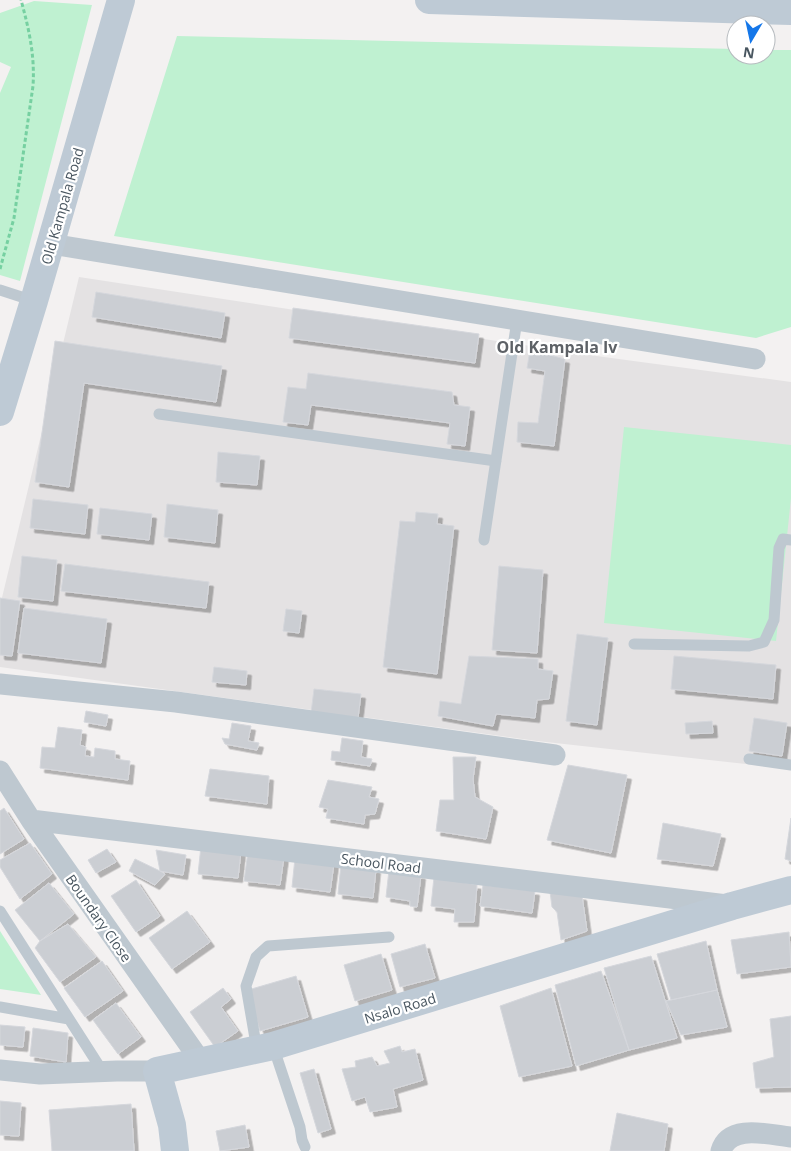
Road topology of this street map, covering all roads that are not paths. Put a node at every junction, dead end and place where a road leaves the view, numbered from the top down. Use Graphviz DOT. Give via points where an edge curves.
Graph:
graph roads {
  1 [pos="121,0"];
  2 [pos="430,0"];
  3 [pos="657,3"];
  4 [pos="716,4"];
  5 [pos="791,11"];
  6 [pos="51,244"];
  7 [pos="0,290"];
  8 [pos="34,301"];
  9 [pos="517,320"];
  10 [pos="755,359"];
  11 [pos="0,412"];
  12 [pos="159,414"];
  13 [pos="496,461"];
  14 [pos="484,540"];
  15 [pos="791,540"];
  16 [pos="634,644"];
  17 [pos="0,684"];
  18 [pos="555,755"];
  19 [pos="748,759"];
  20 [pos="791,765"];
  21 [pos="0,771"];
  22 [pos="30,820"];
  23 [pos="791,890"];
  24 [pos="732,906"];
  25 [pos="0,911"];
  26 [pos="389,937"];
  27 [pos="0,1008"];
  28 [pos="69,1019"];
  29 [pos="265,1048"];
  30 [pos="202,1063"];
  31 [pos="0,1070"];
  32 [pos="157,1071"];
  33 [pos="103,1072"];
  34 [pos="791,1137"];
  35 [pos="305,1147"];
  36 [pos="177,1150"];
  37 [pos="721,1151"];
  1 -- 6 [label="street, Old Kampala Road"];
  2 -- 3 [label="street"];
  3 -- 4 [label="street"];
  4 -- 5 [label="street"];
  6 -- 8 [label="street, Old Kampala Road"];
  6 -- 9 [label="street"];
  7 -- 8 [label="lane"];
  8 -- 11 [label="street, Old Kampala Road"];
  9 -- 10 [label="street"];
  9 -- 13 [label="lane"];
  12 -- 13 [label="lane"];
  13 -- 14 [label="lane"];
  15 -- 16 [label="lane" via="783,539 779,548 774,620 764,642 749,646"];
  17 -- 18 [label="street" via="176,702"];
  19 -- 20 [label="lane"];
  21 -- 22 [label="street, Boundary Close"];
  22 -- 24 [label="street, School Road"];
  22 -- 30 [label="street, Boundary Close"];
  23 -- 24 [label="street, Nsalo Road"];
  24 -- 29 [label="street, Nsalo Road"];
  25 -- 28 [label="lane"];
  26 -- 29 [label="lane" via="268,946 256,957 246,986"];
  27 -- 28 [label="lane"];
  28 -- 33 [label="lane"];
  29 -- 30 [label="street, Nsalo Road"];
  29 -- 35 [label="lane" via="300,1127"];
  30 -- 32 [label="street, Nsalo Road"];
  31 -- 33 [label="street, Nsalo Road" via="40,1074"];
  32 -- 33 [label="street, Nsalo Road"];
  32 -- 36 [label="street"];
  34 -- 37 [label="street" via="748,1132 726,1142"];
}
